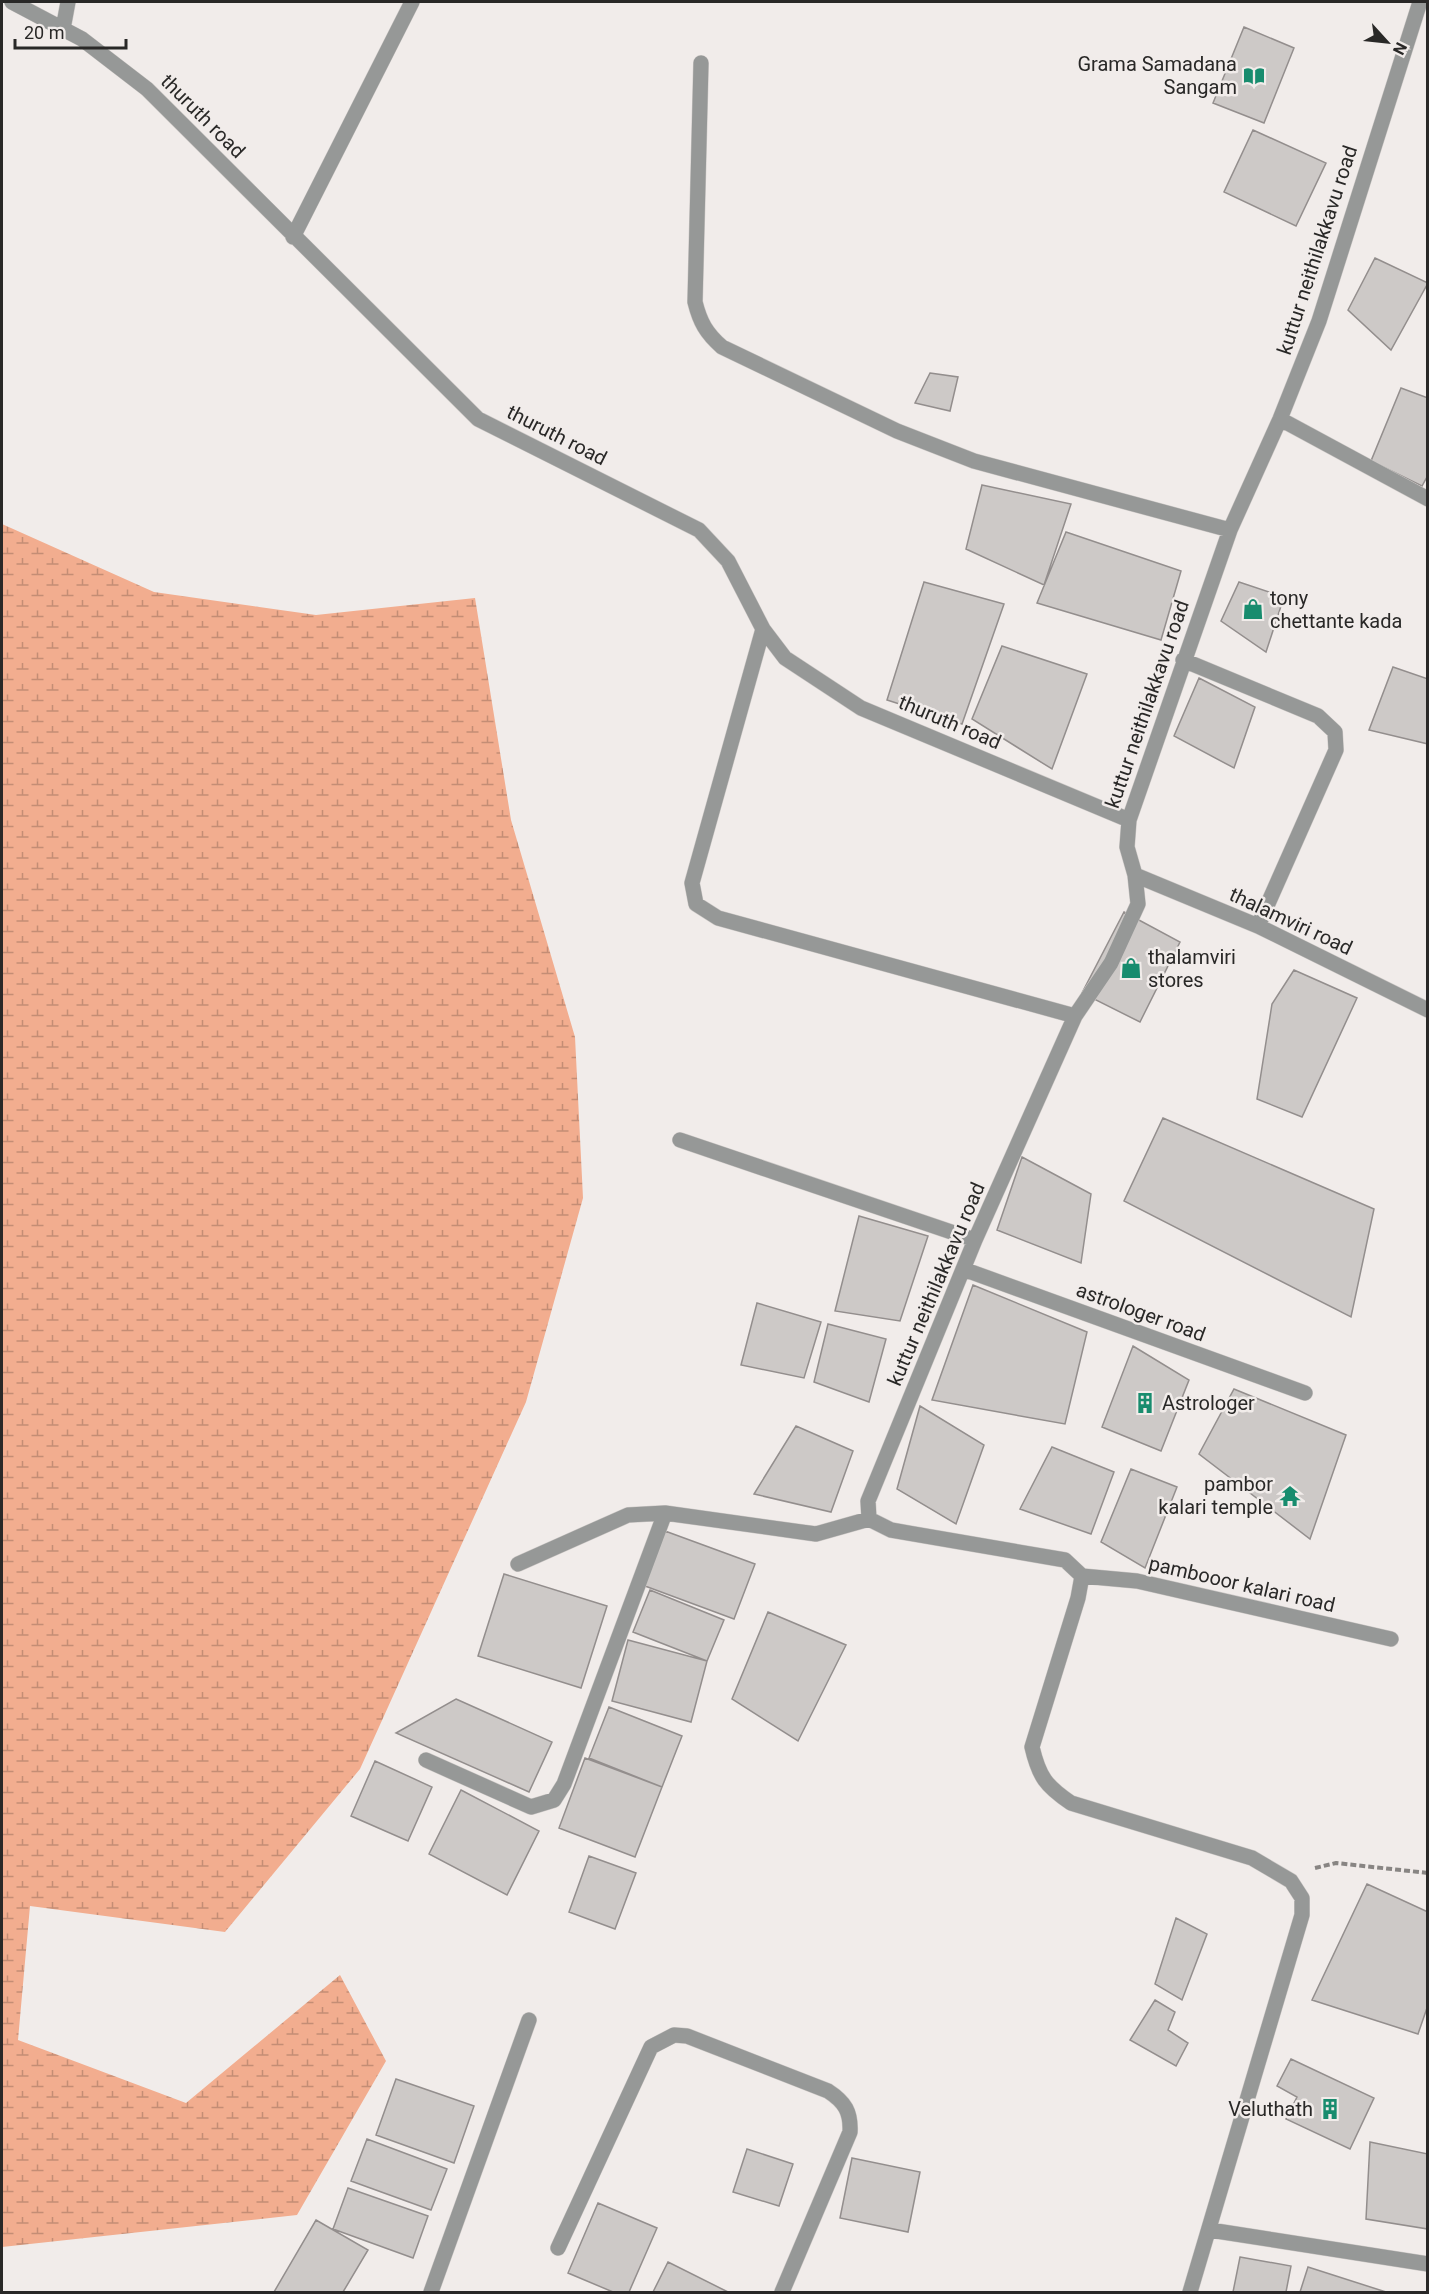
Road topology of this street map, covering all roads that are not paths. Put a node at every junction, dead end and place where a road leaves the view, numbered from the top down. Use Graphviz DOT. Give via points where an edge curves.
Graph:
graph roads {
  1 [pos="11,2"];
  2 [pos="68,2"];
  3 [pos="412,2"];
  4 [pos="1420,2"];
  5 [pos="2,10"];
  6 [pos="63,30"];
  7 [pos="701,63"];
  8 [pos="293,237"];
  9 [pos="1280,419"];
  10 [pos="1428,498"];
  11 [pos="1230,530"];
  12 [pos="763,629"];
  13 [pos="1183,660"];
  14 [pos="1129,820"];
  15 [pos="1135,875"];
  16 [pos="1258,926"];
  17 [pos="1428,1010"];
  18 [pos="1076,1016"];
  19 [pos="680,1140"];
  20 [pos="975,1240"];
  21 [pos="963,1269"];
  22 [pos="1305,1393"];
  23 [pos="665,1513"];
  24 [pos="869,1520"];
  25 [pos="518,1563"];
  26 [pos="1082,1576"];
  27 [pos="1391,1639"];
  28 [pos="426,1760"];
  29 [pos="529,2020"];
  30 [pos="1210,2230"];
  31 [pos="558,2248"];
  32 [pos="1428,2264"];
  33 [pos="430,2292"];
  34 [pos="782,2292"];
  35 [pos="1190,2292"];
  1 -- 5 [label="street"];
  1 -- 6 [label="street, thuruth road"];
  2 -- 6 [label="street"];
  3 -- 8 [label="street"];
  4 -- 9 [label="street, kuttur neithilakkavu road" via="1319,321"];
  6 -- 8 [label="street, thuruth road" via="82,39 147,89"];
  7 -- 11 [label="street" via="695,302 708,334 722,346 887,426 974,461"];
  8 -- 12 [label="street, thuruth road" via="478,419 699,530 728,561"];
  9 -- 10 [label="street"];
  9 -- 11 [label="street, kuttur neithilakkavu road"];
  11 -- 13 [label="street, kuttur neithilakkavu road"];
  12 -- 14 [label="street, thuruth road" via="785,658 861,708"];
  12 -- 18 [label="street" via="692,883 696,904 717,918"];
  13 -- 14 [label="street, kuttur neithilakkavu road"];
  13 -- 16 [label="street" via="1318,716 1335,732 1336,750"];
  14 -- 15 [label="street, kuttur neithilakkavu road" via="1127,848"];
  15 -- 16 [label="street, thalamviri road"];
  15 -- 18 [label="street, kuttur neithilakkavu road" via="1138,904 1111,963"];
  16 -- 17 [label="street, thalamviri road"];
  18 -- 20 [label="street, kuttur neithilakkavu road"];
  19 -- 20 [label="street"];
  20 -- 21 [label="street, kuttur neithilakkavu road"];
  21 -- 22 [label="street, astrologer road"];
  21 -- 24 [label="street, kuttur neithilakkavu road" via="868,1501"];
  23 -- 24 [label="street" via="816,1534"];
  23 -- 25 [label="street" via="628,1515"];
  23 -- 28 [label="street" via="564,1784 554,1800 531,1807"];
  24 -- 26 [label="street" via="891,1530 1065,1560"];
  26 -- 27 [label="street, pambooor kalari road" via="1137,1581"];
  26 -- 30 [label="street" via="1032,1747 1037,1769 1050,1789 1071,1803 1252,1858 1291,1881 1302,1898 1302,1915"];
  29 -- 33 [label="street"];
  30 -- 32 [label="street"];
  30 -- 35 [label="street"];
  31 -- 34 [label="street" via="651,2048 674,2035 687,2036 828,2091 845,2105 850,2116 850,2132"];
}
